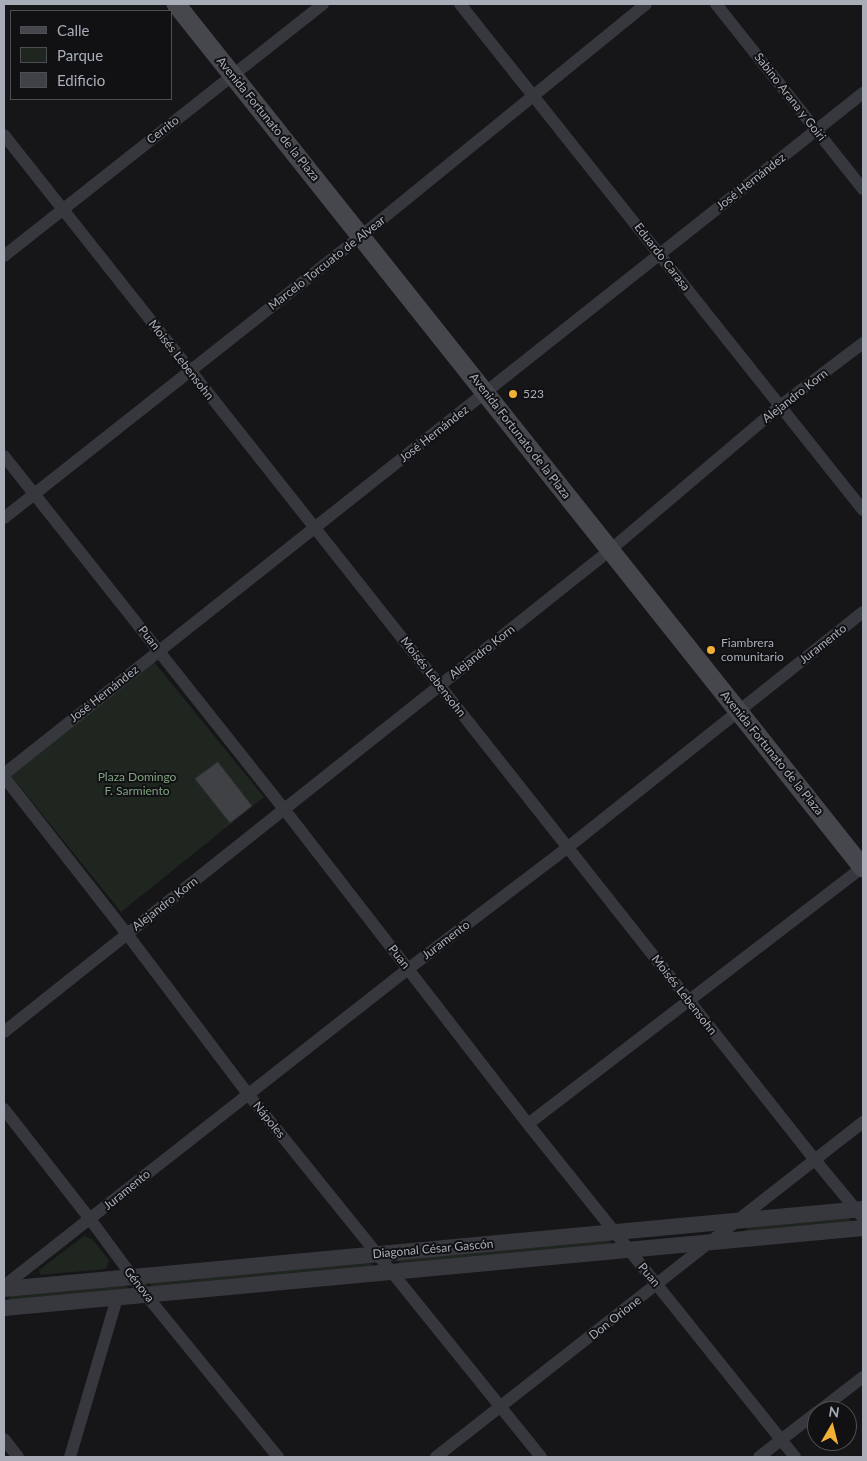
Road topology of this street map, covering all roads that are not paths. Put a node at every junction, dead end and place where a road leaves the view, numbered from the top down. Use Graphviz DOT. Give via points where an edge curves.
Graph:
graph roads {
  1 [pos="176,4"];
  2 [pos="323,4"];
  3 [pos="460,4"];
  4 [pos="646,4"];
  5 [pos="716,4"];
  6 [pos="233,75"];
  7 [pos="863,93"];
  8 [pos="533,96"];
  9 [pos="816,130"];
  10 [pos="4,135"];
  11 [pos="863,189"];
  12 [pos="62,210"];
  13 [pos="361,236"];
  14 [pos="660,254"];
  15 [pos="4,256"];
  16 [pos="863,343"];
  17 [pos="190,371"];
  18 [pos="486,393"];
  19 [pos="780,406"];
  20 [pos="4,456"];
  21 [pos="34,494"];
  22 [pos="863,510"];
  23 [pos="4,518"];
  24 [pos="314,528"];
  25 [pos="609,550"];
  26 [pos="863,612"];
  27 [pos="159,651"];
  28 [pos="439,686"];
  29 [pos="738,711"];
  30 [pos="4,776"];
  31 [pos="284,809"];
  32 [pos="567,848"];
  33 [pos="863,868"];
  34 [pos="127,934"];
  35 [pos="408,969"];
  36 [pos="689,1002"];
  37 [pos="4,1032"];
  38 [pos="248,1094"];
  39 [pos="4,1109"];
  40 [pos="863,1122"];
  41 [pos="528,1124"];
  42 [pos="815,1160"];
  43 [pos="861,1213"];
  44 [pos="90,1219"];
  45 [pos="738,1221"];
  46 [pos="863,1228"];
  47 [pos="614,1232"];
  48 [pos="710,1243"];
  49 [pos="628,1250"];
  50 [pos="378,1254"];
  51 [pos="392,1272"];
  52 [pos="132,1277"];
  53 [pos="657,1284"];
  54 [pos="4,1288"];
  55 [pos="146,1295"];
  56 [pos="117,1298"];
  57 [pos="4,1308"];
  58 [pos="863,1376"];
  59 [pos="832,1401"];
  60 [pos="501,1407"];
  61 [pos="807,1420"];
  62 [pos="4,1438"];
  63 [pos="781,1440"];
  64 [pos="18,1457"];
  65 [pos="70,1457"];
  66 [pos="278,1457"];
  67 [pos="436,1457"];
  68 [pos="541,1457"];
  69 [pos="759,1457"];
  70 [pos="795,1457"];
  1 -- 6 [label="main road, Avenida Fortunato de la Plaza"];
  2 -- 6 [label="street, Cerrito"];
  3 -- 8 [label="street, Eduardo Carasa"];
  4 -- 8 [label="street, Marcelo Torcuato de Alvear"];
  5 -- 9 [label="street, Sabino Arana y Goiri"];
  6 -- 12 [label="street, Cerrito"];
  6 -- 13 [label="main road, Avenida Fortunato de la Plaza"];
  7 -- 9 [label="street, José Hernández"];
  8 -- 13 [label="street, Marcelo Torcuato de Alvear"];
  8 -- 14 [label="street, Eduardo Carasa"];
  9 -- 11 [label="street, Sabino Arana y Goiri"];
  9 -- 14 [label="street, José Hernández"];
  10 -- 12 [label="street, Moisés Lebensohn"];
  12 -- 15 [label="street, Cerrito"];
  12 -- 17 [label="street, Moisés Lebensohn"];
  13 -- 17 [label="street, Marcelo Torcuato de Alvear"];
  13 -- 18 [label="main road, Avenida Fortunato de la Plaza"];
  14 -- 18 [label="street, José Hernández"];
  14 -- 19 [label="street, Eduardo Carasa"];
  16 -- 19 [label="street, Alejandro Korn"];
  17 -- 21 [label="street, Marcelo Torcuato de Alvear"];
  17 -- 24 [label="street, Moisés Lebensohn"];
  18 -- 24 [label="street, José Hernández"];
  18 -- 25 [label="main road, Avenida Fortunato de la Plaza"];
  19 -- 22 [label="street, Eduardo Carasa"];
  19 -- 25 [label="street, Alejandro Korn"];
  20 -- 21 [label="street, Puan"];
  21 -- 23 [label="street, Marcelo Torcuato de Alvear"];
  21 -- 27 [label="street, Puan"];
  24 -- 27 [label="street, José Hernández"];
  24 -- 28 [label="street, Moisés Lebensohn"];
  25 -- 28 [label="street, Alejandro Korn"];
  25 -- 29 [label="main road, Avenida Fortunato de la Plaza"];
  26 -- 29 [label="street, Juramento"];
  27 -- 30 [label="street, José Hernández"];
  27 -- 31 [label="street, Puan"];
  28 -- 31 [label="street, Alejandro Korn"];
  28 -- 32 [label="street, Moisés Lebensohn"];
  29 -- 32 [label="street, Juramento"];
  29 -- 33 [label="main road, Avenida Fortunato de la Plaza"];
  30 -- 34 [label="street, Nápoles"];
  31 -- 34 [label="street, Alejandro Korn"];
  31 -- 35 [label="street, Puan"];
  32 -- 35 [label="street, Juramento"];
  32 -- 36 [label="street, Moisés Lebensohn"];
  33 -- 36 [label="street"];
  34 -- 37 [label="street, Alejandro Korn"];
  34 -- 38 [label="street, Nápoles"];
  35 -- 38 [label="street, Juramento"];
  35 -- 41 [label="street, Puan"];
  36 -- 41 [label="street"];
  36 -- 42 [label="street, Moisés Lebensohn"];
  38 -- 44 [label="street, Juramento"];
  38 -- 50 [label="street, Nápoles"];
  39 -- 44 [label="street, Génova"];
  40 -- 42 [label="street, Don Orione"];
  41 -- 47 [label="street, Puan"];
  42 -- 43 [label="street, Moisés Lebensohn"];
  42 -- 45 [label="street, Don Orione"];
  43 -- 45 [label="street, Diagonal César Gascón"];
  44 -- 52 [label="street, Génova"];
  44 -- 54 [label="street, Juramento"];
  45 -- 47 [label="street, Diagonal César Gascón"];
  45 -- 48 [label="street, Don Orione"];
  46 -- 48 [label="street, Diagonal César Gascón"];
  47 -- 49 [label="street, Puan"];
  47 -- 50 [label="street, Diagonal César Gascón"];
  48 -- 49 [label="street, Diagonal César Gascón"];
  48 -- 53 [label="street, Don Orione"];
  49 -- 51 [label="street, Diagonal César Gascón"];
  49 -- 53 [label="street, Puan"];
  50 -- 51 [label="street, Nápoles"];
  50 -- 52 [label="street, Diagonal César Gascón"];
  51 -- 55 [label="street, Diagonal César Gascón"];
  51 -- 60 [label="street, Nápoles"];
  52 -- 54 [label="street, Diagonal César Gascón"];
  52 -- 55 [label="street, Génova"];
  53 -- 60 [label="street, Don Orione"];
  53 -- 63 [label="street, Puan"];
  55 -- 56 [label="street, Diagonal César Gascón"];
  55 -- 66 [label="street, Génova"];
  56 -- 57 [label="street, Diagonal César Gascón"];
  56 -- 65 [label="street"];
  58 -- 59 [label="street"];
  60 -- 67 [label="street, Don Orione"];
  60 -- 68 [label="street, Nápoles"];
  61 -- 63 [label="street"];
  62 -- 64 [label="street"];
  63 -- 69 [label="street"];
  63 -- 70 [label="street, Puan"];
}
